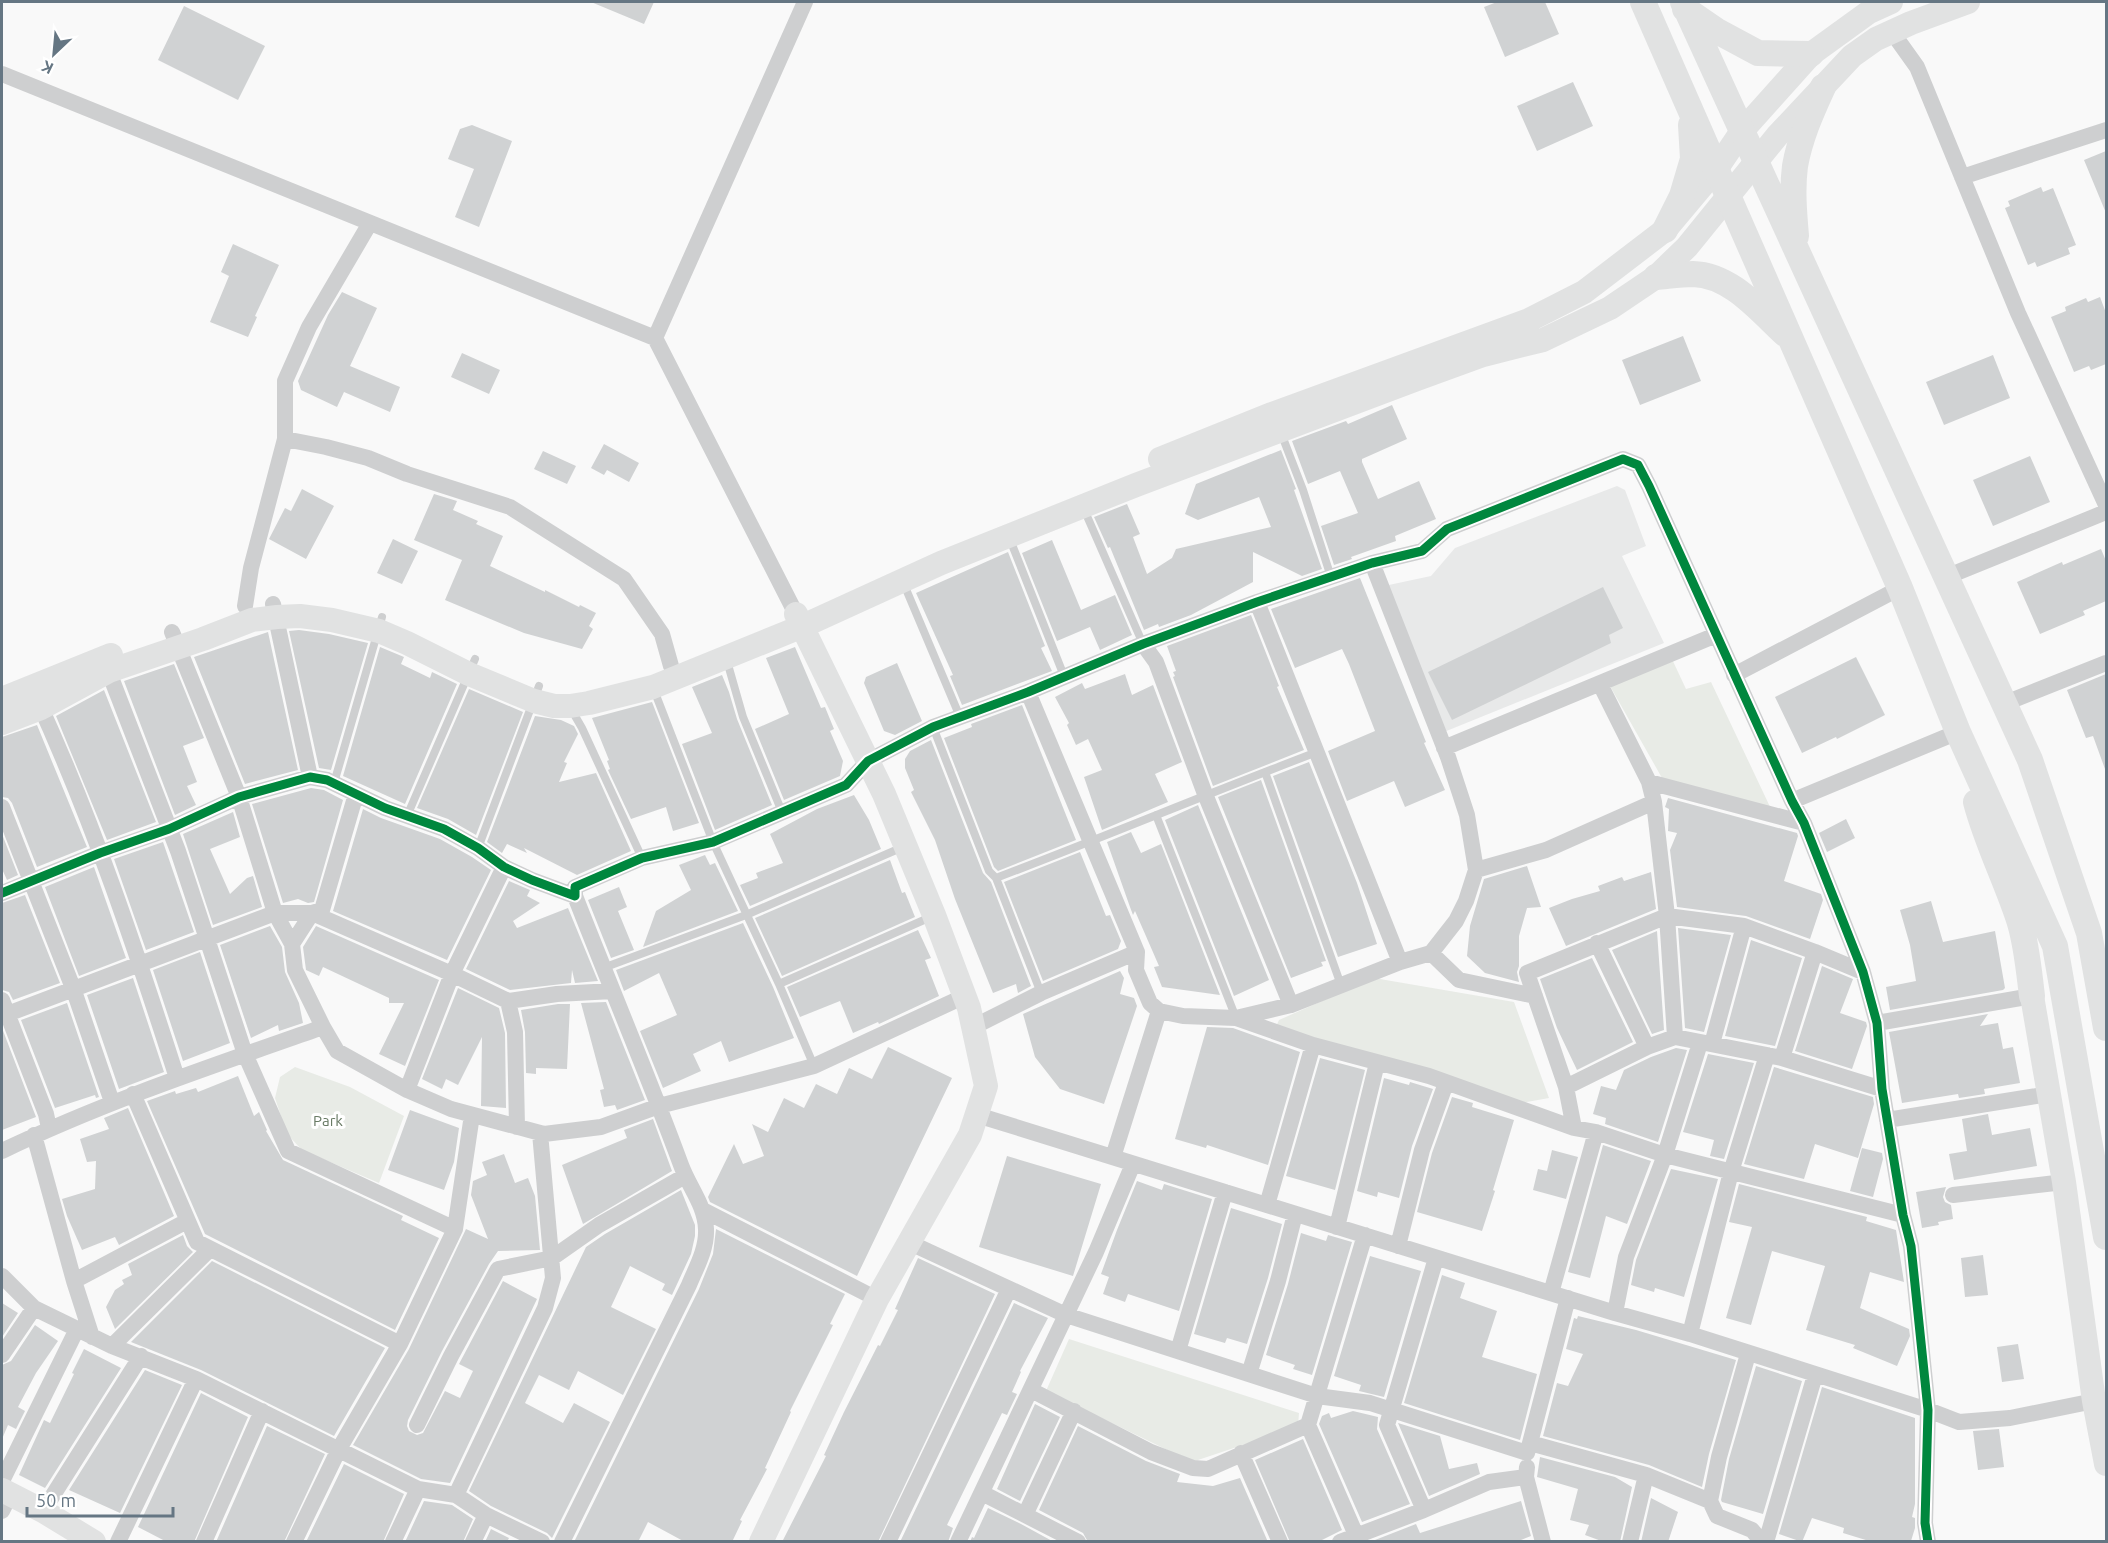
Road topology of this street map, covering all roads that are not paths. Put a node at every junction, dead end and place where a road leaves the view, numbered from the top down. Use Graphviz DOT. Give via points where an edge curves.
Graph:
graph roads {
  1 [pos="805,2"];
  2 [pos="1643,2"];
  3 [pos="1891,2"];
  4 [pos="1968,2"];
  5 [pos="1684,5"];
  6 [pos="1892,32"];
  7 [pos="1811,54"];
  8 [pos="2,74"];
  9 [pos="1823,87"];
  10 [pos="1690,104"];
  11 [pos="2106,130"];
  12 [pos="1742,131"];
  13 [pos="1756,164"];
  14 [pos="1717,168"];
  15 [pos="1962,177"];
  16 [pos="1729,195"];
  17 [pos="370,223"];
  18 [pos="1665,231"];
  19 [pos="1796,251"];
  20 [pos="1656,277"];
  21 [pos="655,338"];
  22 [pos="1793,341"];
  23 [pos="1281,432"];
  24 [pos="285,439"];
  25 [pos="2106,505"];
  26 [pos="1083,506"];
  27 [pos="2106,512"];
  28 [pos="1008,536"];
  29 [pos="1372,563"];
  30 [pos="1331,577"];
  31 [pos="1946,577"];
  32 [pos="902,580"];
  33 [pos="1900,588"];
  34 [pos="1257,602"];
  35 [pos="245,606"];
  36 [pos="275,610"];
  37 [pos="800,620"];
  38 [pos="380,624"];
  39 [pos="1716,635"];
  40 [pos="176,639"];
  41 [pos="1143,644"];
  42 [pos="726,658"];
  43 [pos="2106,663"];
  44 [pos="106,664"];
  45 [pos="671,666"];
  46 [pos="472,667"];
  47 [pos="1734,675"];
  48 [pos="1064,676"];
  49 [pos="1600,684"];
  50 [pos="31,686"];
  51 [pos="653,687"];
  52 [pos="1028,692"];
  53 [pos="536,693"];
  54 [pos="2,699"];
  55 [pos="2003,704"];
  56 [pos="570,706"];
  57 [pos="41,708"];
  58 [pos="960,717"];
  59 [pos="2,723"];
  60 [pos="933,728"];
  61 [pos="1959,732"];
  62 [pos="1444,748"];
  63 [pos="1317,752"];
  64 [pos="868,761"];
  65 [pos="1265,771"];
  66 [pos="310,777"];
  67 [pos="1649,782"];
  68 [pos="334,783"];
  69 [pos="356,794"];
  70 [pos="1205,794"];
  71 [pos="239,797"];
  72 [pos="1792,801"];
  73 [pos="1654,802"];
  74 [pos="2,807"];
  75 [pos="782,812"];
  76 [pos="1156,815"];
  77 [pos="407,816"];
  78 [pos="1804,823"];
  79 [pos="169,830"];
  80 [pos="713,842"];
  81 [pos="1092,842"];
  82 [pos="905,846"];
  83 [pos="478,848"];
  84 [pos="100,853"];
  85 [pos="642,858"];
  86 [pos="504,867"];
  87 [pos="1476,870"];
  88 [pos="996,878"];
  89 [pos="31,880"];
  90 [pos="2,894"];
  91 [pos="575,896"];
  92 [pos="275,913"];
  93 [pos="312,913"];
  94 [pos="746,915"];
  95 [pos="934,915"];
  96 [pos="1667,916"];
  97 [pos="1744,926"];
  98 [pos="2090,933"];
  99 [pos="207,938"];
  100 [pos="1597,943"];
  101 [pos="292,944"];
  102 [pos="1137,952"];
  103 [pos="1815,952"];
  104 [pos="1431,953"];
  105 [pos="1400,962"];
  106 [pos="140,963"];
  107 [pos="2106,966"];
  108 [pos="603,968"];
  109 [pos="1863,972"];
  110 [pos="452,974"];
  111 [pos="779,984"];
  112 [pos="1341,985"];
  113 [pos="73,988"];
  114 [pos="613,991"];
  115 [pos="1041,993"];
  116 [pos="965,996"];
  117 [pos="1535,996"];
  118 [pos="2032,996"];
  119 [pos="508,1001"];
  120 [pos="1291,1005"];
  121 [pos="4,1010"];
  122 [pos="1159,1011"];
  123 [pos="1236,1018"];
  124 [pos="1877,1023"];
  125 [pos="975,1026"];
  126 [pos="323,1027"];
  127 [pos="2106,1028"];
  128 [pos="1675,1037"];
  129 [pos="1706,1043"];
  130 [pos="1313,1045"];
  131 [pos="1647,1047"];
  132 [pos="245,1054"];
  133 [pos="1775,1057"];
  134 [pos="1377,1062"];
  135 [pos="814,1066"];
  136 [pos="177,1078"];
  137 [pos="1446,1083"];
  138 [pos="1566,1087"];
  139 [pos="1882,1089"];
  140 [pos="407,1090"];
  141 [pos="133,1094"];
  142 [pos="2049,1094"];
  143 [pos="112,1102"];
  144 [pos="659,1106"];
  145 [pos="472,1114"];
  146 [pos="977,1115"];
  147 [pos="1887,1120"];
  148 [pos="517,1126"];
  149 [pos="1574,1128"];
  150 [pos="42,1131"];
  151 [pos="1596,1132"];
  152 [pos="540,1133"];
  153 [pos="2,1151"];
  154 [pos="1665,1155"];
  155 [pos="1113,1157"];
  156 [pos="1133,1164"];
  157 [pos="1731,1172"];
  158 [pos="685,1176"];
  159 [pos="2064,1182"];
  160 [pos="1225,1192"];
  161 [pos="1953,1195"];
  162 [pos="1267,1205"];
  163 [pos="703,1210"];
  164 [pos="1295,1214"];
  165 [pos="1903,1215"];
  166 [pos="188,1221"];
  167 [pos="1338,1227"];
  168 [pos="455,1229"];
  169 [pos="1365,1235"];
  170 [pos="2106,1237"];
  171 [pos="908,1242"];
  172 [pos="1398,1246"];
  173 [pos="209,1250"];
  174 [pos="552,1258"];
  175 [pos="1436,1258"];
  176 [pos="2,1276"];
  177 [pos="74,1281"];
  178 [pos="1009,1289"];
  179 [pos="1551,1293"];
  180 [pos="1568,1298"];
  181 [pos="877,1299"];
  182 [pos="34,1308"];
  183 [pos="1615,1313"];
  184 [pos="1066,1315"];
  185 [pos="85,1333"];
  186 [pos="1690,1334"];
  187 [pos="400,1344"];
  188 [pos="112,1346"];
  189 [pos="1178,1351"];
  190 [pos="1748,1354"];
  191 [pos="2,1355"];
  192 [pos="141,1356"];
  193 [pos="1249,1374"];
  194 [pos="1815,1375"];
  195 [pos="196,1379"];
  196 [pos="1031,1390"];
  197 [pos="1317,1396"];
  198 [pos="2094,1401"];
  199 [pos="1391,1410"];
  200 [pos="1928,1410"];
  201 [pos="262,1411"];
  202 [pos="1074,1411"];
  203 [pos="417,1425"];
  204 [pos="1308,1425"];
  205 [pos="1529,1448"];
  206 [pos="339,1449"];
  207 [pos="1241,1453"];
  208 [pos="2106,1464"];
  209 [pos="1646,1475"];
  210 [pos="1526,1477"];
  211 [pos="418,1489"];
  212 [pos="982,1493"];
  213 [pos="4,1495"];
  214 [pos="456,1495"];
  215 [pos="1710,1501"];
  216 [pos="1424,1510"];
  217 [pos="43,1511"];
  218 [pos="486,1515"];
  219 [pos="1025,1515"];
  220 [pos="1356,1535"];
  221 [pos="94,1542"];
  222 [pos="118,1542"];
  223 [pos="204,1542"];
  224 [pos="294,1542"];
  225 [pos="393,1542"];
  226 [pos="473,1542"];
  227 [pos="542,1542"];
  228 [pos="562,1542"];
  229 [pos="761,1542"];
  230 [pos="888,1542"];
  231 [pos="958,1542"];
  232 [pos="1078,1542"];
  233 [pos="1280,1542"];
  234 [pos="1340,1542"];
  235 [pos="1543,1542"];
  236 [pos="1630,1542"];
  237 [pos="1764,1542"];
  238 [pos="1928,1542"];
  1 -- 21 [label="street"];
  2 -- 10 [label="main road"];
  3 -- 7 [label="main road" via="1869,12"];
  4 -- 6 [label="main road"];
  5 -- 7 [label="main road" via="1717,31 1758,53"];
  5 -- 12 [label="main road"];
  6 -- 9 [label="main road" via="1852,56"];
  6 -- 15 [label="street" via="1917,67"];
  7 -- 12 [label="main road"];
  8 -- 17 [label="street"];
  9 -- 13 [label="main road"];
  9 -- 19 [label="main road" via="1807,120 1795,166"];
  10 -- 14 [label="main road"];
  10 -- 18 [label="main road" via="1693,159 1682,196"];
  11 -- 15 [label="street"];
  12 -- 13 [label="main road"];
  12 -- 14 [label="main road"];
  13 -- 16 [label="main road"];
  13 -- 19 [label="main road"];
  14 -- 16 [label="main road"];
  14 -- 18 [label="main road"];
  15 -- 25 [label="street" via="2018,313"];
  16 -- 20 [label="main road" via="1687,247"];
  16 -- 22 [label="main road"];
  17 -- 21 [label="street"];
  17 -- 24 [label="street" via="309,327 285,381"];
  18 -- 37 [label="main road" via="1584,292 1529,320 1272,414 980,530"];
  19 -- 31 [label="main road"];
  20 -- 22 [label="main road" via="1694,274 1714,278 1734,288"];
  20 -- 23 [label="main road" via="1610,308 1543,340 1483,355"];
  21 -- 37 [label="street"];
  22 -- 33 [label="main road"];
  23 -- 26 [label="main road"];
  23 -- 30 [label="lane"];
  24 -- 35 [label="street" via="251,568"];
  24 -- 45 [label="street" via="368,458 510,507 624,579 662,634"];
  26 -- 28 [label="main road"];
  26 -- 41 [label="lane"];
  27 -- 31 [label="street"];
  28 -- 32 [label="main road"];
  28 -- 48 [label="lane"];
  29 -- 30 [label="street"];
  29 -- 39 [label="street" via="1422,551 1447,529 1623,459 1638,465"];
  29 -- 62 [label="street"];
  30 -- 34 [label="street"];
  31 -- 55 [label="main road"];
  32 -- 37 [label="main road"];
  32 -- 58 [label="lane"];
  33 -- 47 [label="street"];
  33 -- 61 [label="main road"];
  34 -- 41 [label="street"];
  34 -- 63 [label="street"];
  35 -- 36 [label="main road"];
  35 -- 40 [label="main road"];
  36 -- 38 [label="main road" via="325,602"];
  36 -- 40 [label="main road" via="252,620"];
  36 -- 66 [label="street"];
  37 -- 42 [label="main road"];
  37 -- 45 [label="main road"];
  37 -- 64 [label="main road"];
  38 -- 46 [label="main road"];
  38 -- 68 [label="lane"];
  39 -- 47 [label="street"];
  39 -- 49 [label="street"];
  40 -- 44 [label="main road"];
  40 -- 71 [label="street"];
  41 -- 48 [label="street"];
  41 -- 70 [label="street" via="1156,662"];
  42 -- 51 [label="main road"];
  42 -- 75 [label="lane" via="743,717"];
  43 -- 55 [label="street"];
  44 -- 50 [label="main road"];
  44 -- 57 [label="main road"];
  44 -- 79 [label="street"];
  45 -- 53 [label="main road" via="599,687"];
  46 -- 53 [label="main road"];
  46 -- 77 [label="lane"];
  47 -- 72 [label="street"];
  48 -- 52 [label="street"];
  49 -- 62 [label="street"];
  49 -- 67 [label="street"];
  50 -- 54 [label="main road"];
  50 -- 57 [label="street"];
  51 -- 56 [label="main road"];
  51 -- 80 [label="lane"];
  52 -- 58 [label="street"];
  52 -- 81 [label="street"];
  53 -- 56 [label="main road" via="554,706"];
  53 -- 83 [label="lane"];
  55 -- 98 [label="main road" via="2030,760"];
  56 -- 85 [label="lane"];
  57 -- 59 [label="main road"];
  57 -- 84 [label="street"];
  58 -- 60 [label="street"];
  60 -- 64 [label="street"];
  60 -- 88 [label="lane" via="988,871"];
  61 -- 72 [label="street"];
  61 -- 118 [label="main road" via="1984,830 2020,923"];
  61 -- 170 [label="main road" via="2055,946"];
  62 -- 87 [label="street" via="1467,815"];
  63 -- 65 [label="lane"];
  63 -- 105 [label="street"];
  64 -- 75 [label="street" via="846,785"];
  64 -- 82 [label="main road"];
  65 -- 70 [label="lane"];
  65 -- 112 [label="lane"];
  66 -- 68 [label="street"];
  66 -- 71 [label="street"];
  67 -- 73 [label="street"];
  67 -- 78 [label="street"];
  68 -- 69 [label="street"];
  69 -- 77 [label="street"];
  69 -- 93 [label="street" via="322,910"];
  70 -- 76 [label="lane"];
  70 -- 120 [label="street"];
  71 -- 79 [label="street"];
  71 -- 92 [label="street"];
  72 -- 78 [label="street"];
  73 -- 87 [label="street" via="1546,850"];
  73 -- 96 [label="street"];
  74 -- 89 [label="street"];
  75 -- 80 [label="street"];
  76 -- 81 [label="lane"];
  76 -- 123 [label="lane"];
  77 -- 83 [label="street"];
  78 -- 109 [label="street"];
  79 -- 84 [label="street"];
  79 -- 99 [label="street"];
  80 -- 85 [label="street"];
  80 -- 94 [label="lane"];
  81 -- 88 [label="lane"];
  81 -- 102 [label="street"];
  82 -- 94 [label="lane"];
  82 -- 95 [label="main road"];
  83 -- 86 [label="street"];
  84 -- 89 [label="street"];
  84 -- 106 [label="street"];
  85 -- 91 [label="street" via="575,887"];
  86 -- 91 [label="street"];
  86 -- 110 [label="street"];
  87 -- 104 [label="street" via="1456,921"];
  88 -- 115 [label="lane"];
  89 -- 90 [label="street"];
  89 -- 113 [label="street"];
  91 -- 108 [label="street"];
  92 -- 93 [label="street"];
  92 -- 99 [label="street"];
  92 -- 101 [label="street"];
  93 -- 101 [label="street"];
  93 -- 110 [label="street"];
  94 -- 108 [label="lane"];
  94 -- 111 [label="lane"];
  95 -- 111 [label="lane"];
  95 -- 116 [label="main road"];
  96 -- 97 [label="street"];
  96 -- 100 [label="street"];
  96 -- 128 [label="street"];
  97 -- 103 [label="street"];
  97 -- 129 [label="street"];
  98 -- 107 [label="main road"];
  98 -- 127 [label="main road"];
  99 -- 106 [label="street"];
  99 -- 132 [label="street"];
  100 -- 117 [label="street" via="1527,974"];
  100 -- 131 [label="street"];
  101 -- 126 [label="street" via="295,970"];
  102 -- 115 [label="street"];
  102 -- 122 [label="street" via="1136,970 1150,1003"];
  103 -- 109 [label="street"];
  103 -- 133 [label="street"];
  104 -- 105 [label="street"];
  104 -- 117 [label="street" via="1459,980"];
  105 -- 112 [label="street"];
  106 -- 113 [label="street"];
  106 -- 136 [label="street"];
  108 -- 114 [label="street"];
  109 -- 124 [label="street"];
  110 -- 119 [label="street"];
  110 -- 140 [label="street"];
  111 -- 135 [label="lane"];
  112 -- 120 [label="street"];
  113 -- 121 [label="street"];
  113 -- 143 [label="street"];
  114 -- 119 [label="street"];
  114 -- 144 [label="street"];
  115 -- 125 [label="street"];
  116 -- 125 [label="main road"];
  116 -- 135 [label="street"];
  117 -- 138 [label="street"];
  118 -- 124 [label="street"];
  118 -- 142 [label="main road"];
  119 -- 148 [label="street" via="515,1032"];
  120 -- 123 [label="street"];
  121 -- 150 [label="street"];
  122 -- 123 [label="street"];
  122 -- 155 [label="street"];
  123 -- 130 [label="street"];
  124 -- 139 [label="street"];
  125 -- 146 [label="main road" via="986,1086"];
  126 -- 132 [label="street"];
  126 -- 140 [label="street" via="337,1051"];
  128 -- 129 [label="street"];
  128 -- 131 [label="street"];
  129 -- 133 [label="street"];
  129 -- 154 [label="street"];
  130 -- 134 [label="street"];
  130 -- 162 [label="street"];
  131 -- 138 [label="street"];
  132 -- 136 [label="street"];
  132 -- 168 [label="street" via="288,1151"];
  133 -- 139 [label="street"];
  133 -- 157 [label="street"];
  134 -- 137 [label="street"];
  134 -- 167 [label="street"];
  135 -- 144 [label="street"];
  136 -- 141 [label="street"];
  137 -- 149 [label="street"];
  137 -- 172 [label="street" via="1422,1150"];
  138 -- 149 [label="street"];
  139 -- 147 [label="street"];
  140 -- 145 [label="street"];
  141 -- 143 [label="street"];
  141 -- 166 [label="street"];
  142 -- 147 [label="street"];
  142 -- 159 [label="main road"];
  143 -- 150 [label="street"];
  144 -- 152 [label="street" via="601,1127"];
  144 -- 158 [label="street"];
  145 -- 148 [label="street"];
  145 -- 168 [label="street"];
  146 -- 155 [label="street"];
  146 -- 171 [label="main road" via="970,1135"];
  147 -- 165 [label="street"];
  148 -- 152 [label="street"];
  149 -- 151 [label="street"];
  150 -- 153 [label="street"];
  150 -- 177 [label="street"];
  151 -- 154 [label="street"];
  151 -- 179 [label="street"];
  152 -- 174 [label="street"];
  154 -- 157 [label="street"];
  154 -- 183 [label="street" via="1626,1257"];
  155 -- 156 [label="street"];
  156 -- 160 [label="street"];
  156 -- 184 [label="street"];
  157 -- 165 [label="street"];
  157 -- 186 [label="street"];
  158 -- 163 [label="street"];
  158 -- 174 [label="street"];
  159 -- 161 [label="street"];
  159 -- 198 [label="main road"];
  160 -- 162 [label="street"];
  160 -- 189 [label="street"];
  162 -- 164 [label="street"];
  163 -- 181 [label="street"];
  163 -- 228 [label="street" via="704,1249 689,1286"];
  164 -- 167 [label="street"];
  164 -- 193 [label="street"];
  165 -- 200 [label="street" via="1911,1246"];
  166 -- 173 [label="street" via="197,1242"];
  166 -- 177 [label="street"];
  167 -- 169 [label="street"];
  168 -- 187 [label="street"];
  169 -- 172 [label="street"];
  169 -- 197 [label="street"];
  171 -- 178 [label="street"];
  171 -- 181 [label="main road"];
  172 -- 175 [label="street"];
  173 -- 187 [label="street"];
  173 -- 188 [label="street"];
  174 -- 203 [label="street" via="498,1269"];
  174 -- 214 [label="street" via="553,1278 545,1308"];
  175 -- 179 [label="street"];
  175 -- 199 [label="street"];
  176 -- 182 [label="street"];
  177 -- 185 [label="street"];
  178 -- 184 [label="street"];
  178 -- 230 [label="street"];
  179 -- 180 [label="street"];
  180 -- 183 [label="street"];
  180 -- 205 [label="street"];
  181 -- 229 [label="main road"];
  182 -- 185 [label="street"];
  182 -- 191 [label="street"];
  183 -- 186 [label="street"];
  184 -- 189 [label="street"];
  184 -- 196 [label="street"];
  185 -- 188 [label="street"];
  185 -- 213 [label="street"];
  186 -- 190 [label="street"];
  187 -- 206 [label="street"];
  188 -- 192 [label="street"];
  189 -- 193 [label="street"];
  190 -- 194 [label="street"];
  190 -- 215 [label="street"];
  192 -- 195 [label="street"];
  192 -- 217 [label="street"];
  193 -- 197 [label="street"];
  194 -- 200 [label="street"];
  194 -- 237 [label="street"];
  195 -- 201 [label="street"];
  195 -- 222 [label="street"];
  196 -- 202 [label="street"];
  196 -- 212 [label="street"];
  197 -- 199 [label="street"];
  197 -- 204 [label="street"];
  198 -- 200 [label="street" via="2010,1418 1959,1422"];
  198 -- 208 [label="main road"];
  199 -- 205 [label="street"];
  199 -- 216 [label="street" via="1387,1425"];
  200 -- 238 [label="street"];
  201 -- 206 [label="street"];
  201 -- 223 [label="street"];
  202 -- 207 [label="street" via="1151,1452 1193,1468 1208,1469"];
  202 -- 219 [label="street"];
  204 -- 207 [label="street"];
  204 -- 220 [label="street"];
  205 -- 209 [label="street"];
  205 -- 210 [label="street"];
  206 -- 211 [label="street"];
  206 -- 224 [label="street"];
  207 -- 233 [label="street"];
  209 -- 215 [label="street"];
  209 -- 236 [label="street"];
  210 -- 216 [label="street" via="1488,1482"];
  210 -- 235 [label="street"];
  211 -- 214 [label="street"];
  211 -- 225 [label="street"];
  212 -- 219 [label="street"];
  212 -- 231 [label="street"];
  213 -- 217 [label="main road"];
  214 -- 218 [label="street"];
  215 -- 237 [label="street" via="1717,1516 1752,1530"];
  216 -- 220 [label="street"];
  217 -- 221 [label="main road"];
  218 -- 226 [label="street"];
  218 -- 227 [label="street"];
  219 -- 232 [label="street"];
  220 -- 234 [label="street"];
}
